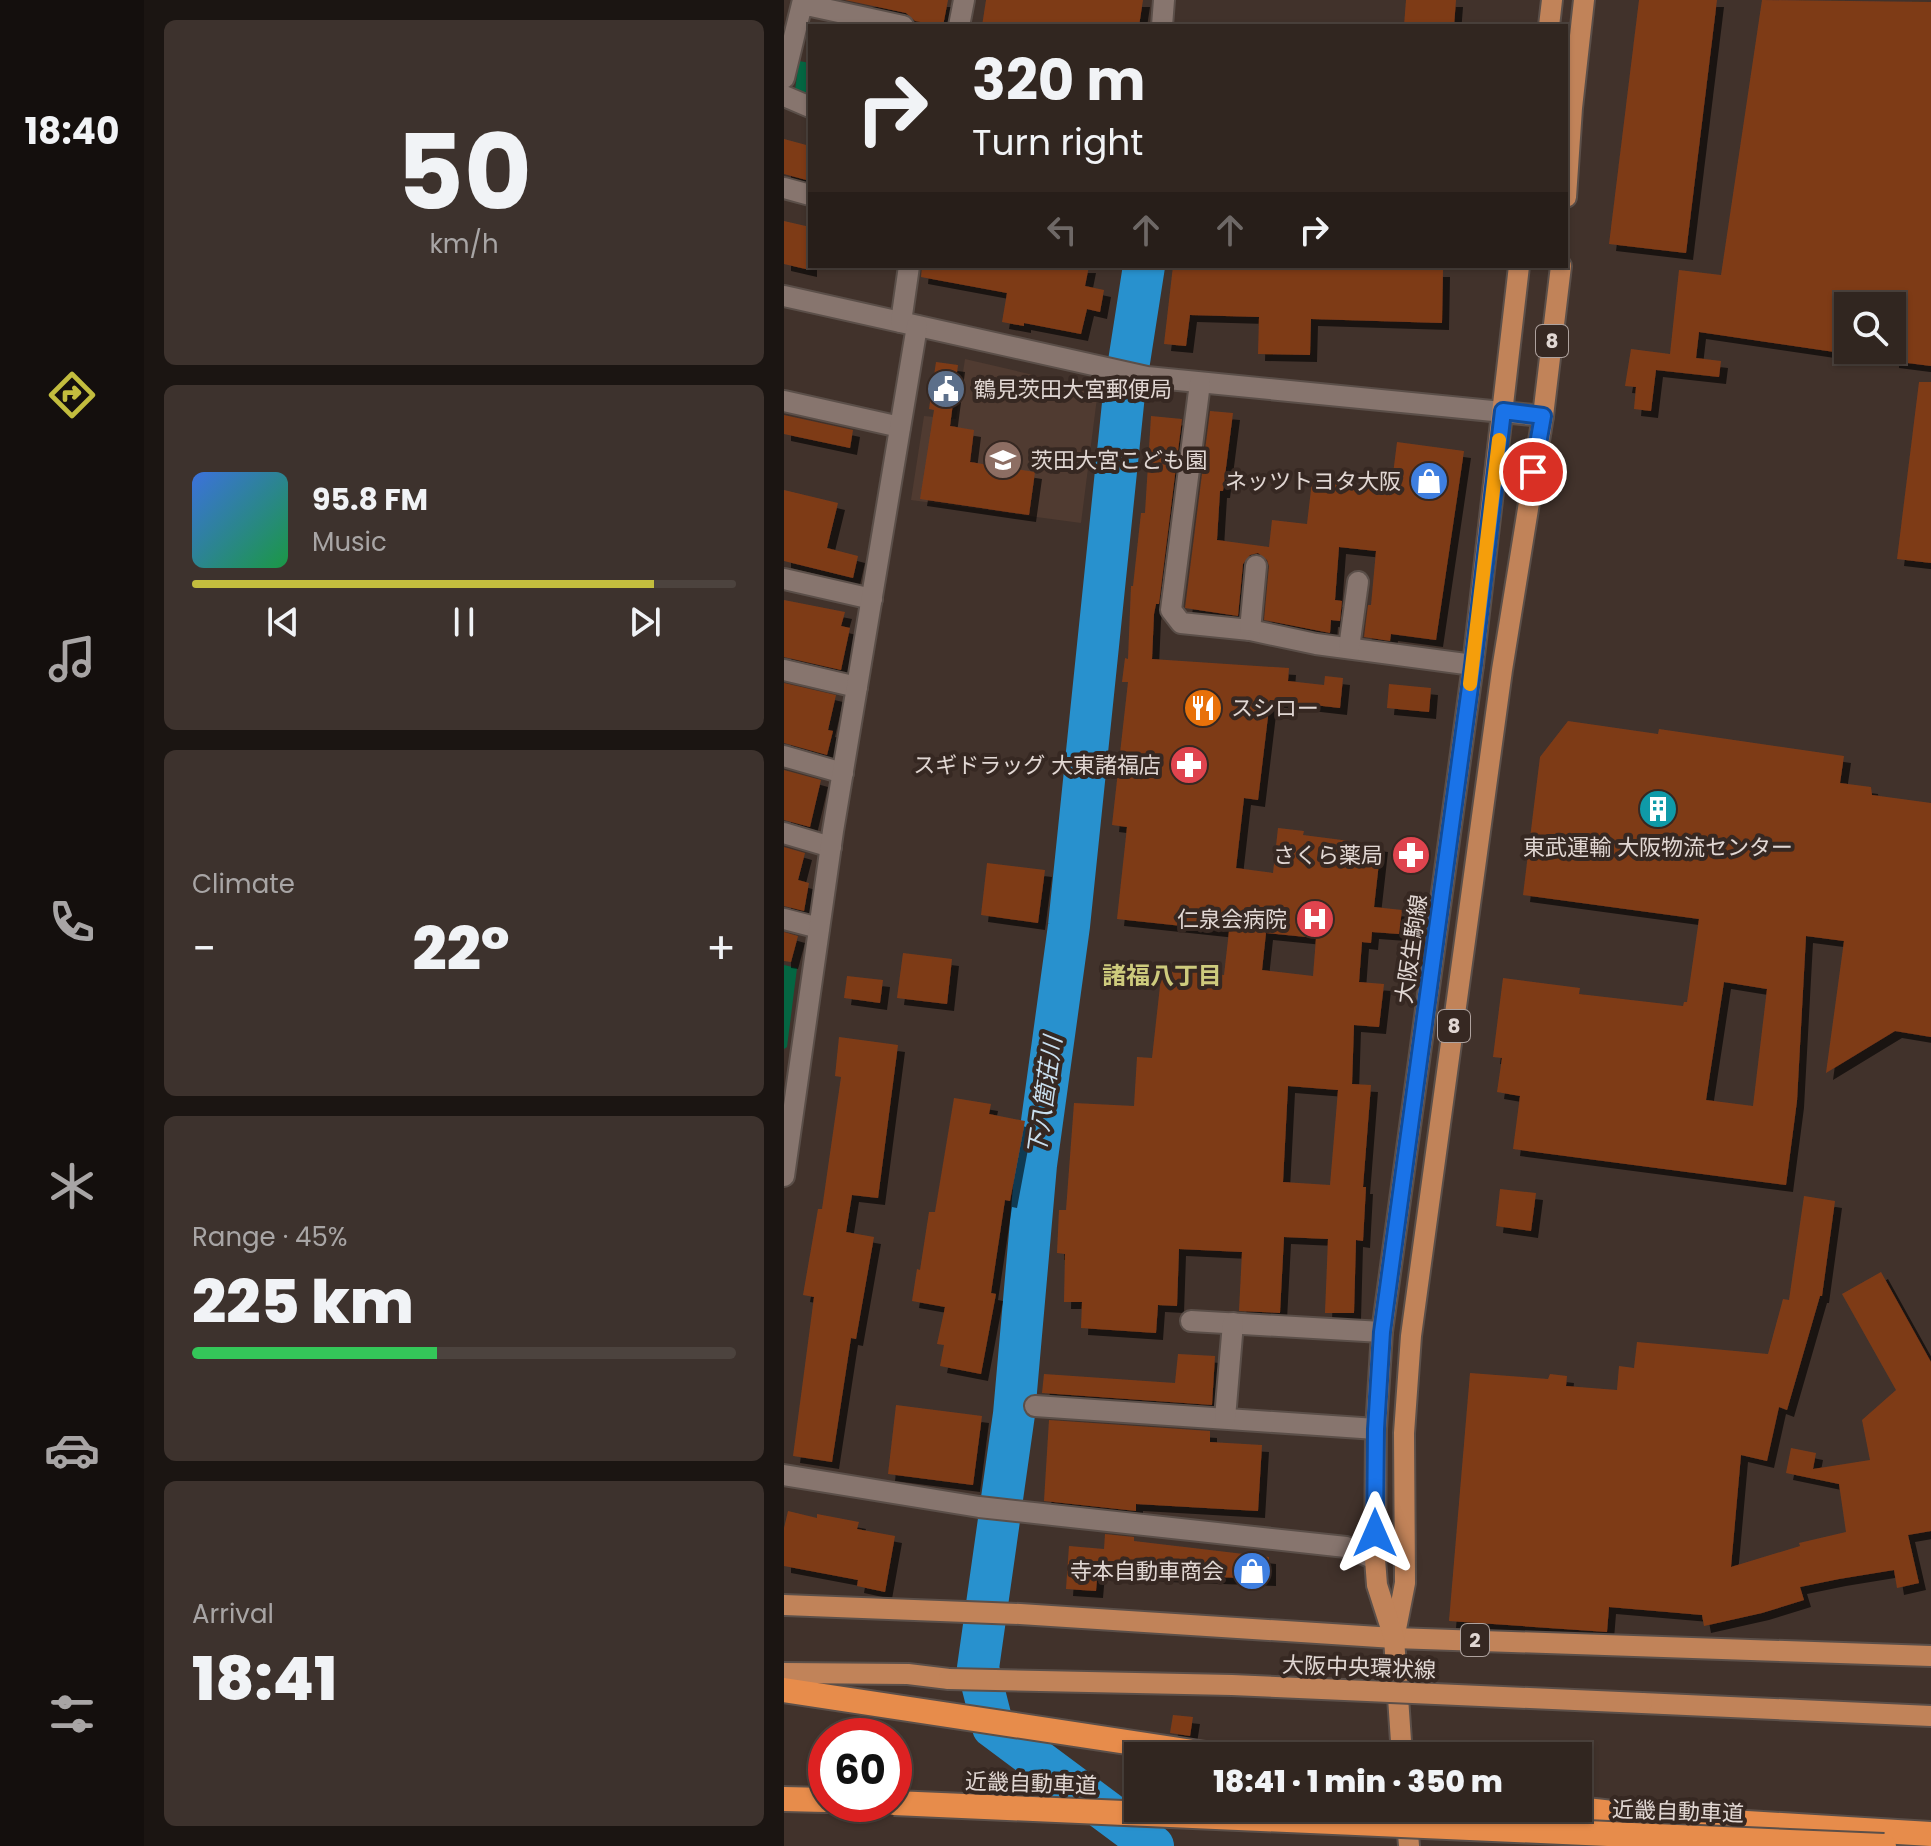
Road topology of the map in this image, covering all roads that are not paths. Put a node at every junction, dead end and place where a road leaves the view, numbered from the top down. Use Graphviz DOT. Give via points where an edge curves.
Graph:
graph roads {
  1 [pos="964,0"];
  2 [pos="1164,0"];
  3 [pos="1552,0"];
  4 [pos="1584,0"];
  5 [pos="894,24"];
  6 [pos="959,24"];
  7 [pos="1162,24"];
  8 [pos="1549,24"];
  9 [pos="784,78"];
  10 [pos="784,96"];
  11 [pos="808,106"];
  12 [pos="1568,167"];
  13 [pos="784,188"];
  14 [pos="808,194"];
  15 [pos="909,268"];
  16 [pos="1519,268"];
  17 [pos="1561,268"];
  18 [pos="784,296"];
  19 [pos="909,324"];
  20 [pos="1200,383"];
  21 [pos="784,401"];
  22 [pos="1503,411"];
  23 [pos="1543,416"];
  24 [pos="900,427"];
  25 [pos="1256,566"];
  26 [pos="784,579"];
  27 [pos="1358,582"];
  28 [pos="872,599"];
  29 [pos="1250,630"];
  30 [pos="1349,648"];
  31 [pos="1473,665"];
  32 [pos="784,670"];
  33 [pos="857,687"];
  34 [pos="784,756"];
  35 [pos="843,773"];
  36 [pos="784,833"];
  37 [pos="831,847"];
  38 [pos="784,919"];
  39 [pos="819,928"];
  40 [pos="792,1065"];
  41 [pos="784,1176"];
  42 [pos="1191,1321"];
  43 [pos="1233,1323"];
  44 [pos="1382,1332"];
  45 [pos="1035,1406"];
  46 [pos="1225,1418"];
  47 [pos="1376,1429"];
  48 [pos="784,1475"];
  49 [pos="1375,1559"];
  50 [pos="784,1605"];
  51 [pos="1394,1638"];
  52 [pos="1931,1656"];
  53 [pos="784,1673"];
  54 [pos="784,1690"];
  55 [pos="1931,1716"];
  56 [pos="1127,1742"];
  57 [pos="1401,1742"];
  58 [pos="784,1799"];
  59 [pos="808,1800"];
  60 [pos="912,1804"];
  61 [pos="1592,1811"];
  62 [pos="1407,1822"];
  63 [pos="1931,1834"];
  64 [pos="1409,1846"];
  65 [pos="1884,1846"];
  1 -- 6 [label="street"];
  2 -- 7 [label="street"];
  3 -- 8 [label="main road"];
  4 -- 12 [label="main road"];
  5 -- 9 [label="street" via="802,4"];
  10 -- 11 [label="street"];
  13 -- 14 [label="street"];
  15 -- 19 [label="street"];
  16 -- 22 [label="main road, 大阪生駒線 / 8"];
  17 -- 23 [label="main road, 大阪生駒線 / 8"];
  18 -- 19 [label="street"];
  19 -- 20 [label="street" via="1111,371"];
  19 -- 24 [label="street"];
  20 -- 22 [label="street"];
  20 -- 29 [label="street" via="1171,610 1181,623"];
  21 -- 24 [label="street"];
  22 -- 23 [label="street"];
  22 -- 31 [label="main road, 大阪生駒線 / 8"];
  23 -- 51 [label="main road, 大阪生駒線 / 8" via="1502,670 1411,1336 1404,1433 1405,1583"];
  24 -- 28 [label="street"];
  25 -- 29 [label="street"];
  26 -- 28 [label="street"];
  27 -- 30 [label="street"];
  28 -- 33 [label="street"];
  29 -- 30 [label="street"];
  30 -- 31 [label="street"];
  31 -- 44 [label="main road, 大阪生駒線 / 8"];
  32 -- 33 [label="street"];
  33 -- 35 [label="street"];
  34 -- 35 [label="street"];
  35 -- 37 [label="street"];
  36 -- 37 [label="street"];
  37 -- 39 [label="street"];
  38 -- 39 [label="street"];
  39 -- 40 [label="street"];
  40 -- 41 [label="street"];
  42 -- 43 [label="street"];
  43 -- 44 [label="street"];
  43 -- 46 [label="street"];
  44 -- 47 [label="main road, 大阪生駒線 / 8"];
  45 -- 46 [label="street"];
  46 -- 47 [label="street"];
  47 -- 49 [label="main road, 大阪生駒線 / 8"];
  48 -- 49 [label="street" via="979,1507 1346,1547"];
  49 -- 51 [label="main road, 大阪生駒線 / 8" via="1377,1585"];
  50 -- 51 [label="main road, 2"];
  51 -- 52 [label="main road, 2"];
  51 -- 57 [label="main road, 大阪生駒線 / 8"];
  53 -- 55 [label="main road, 大阪中央環状線, bridge" via="1232,1685"];
  54 -- 56 [label="highway"];
  58 -- 59 [label="highway"];
  60 -- 65 [label="highway, 近畿自動車道, bridge"];
  61 -- 63 [label="highway"];
  62 -- 64 [label="main road"];
}
